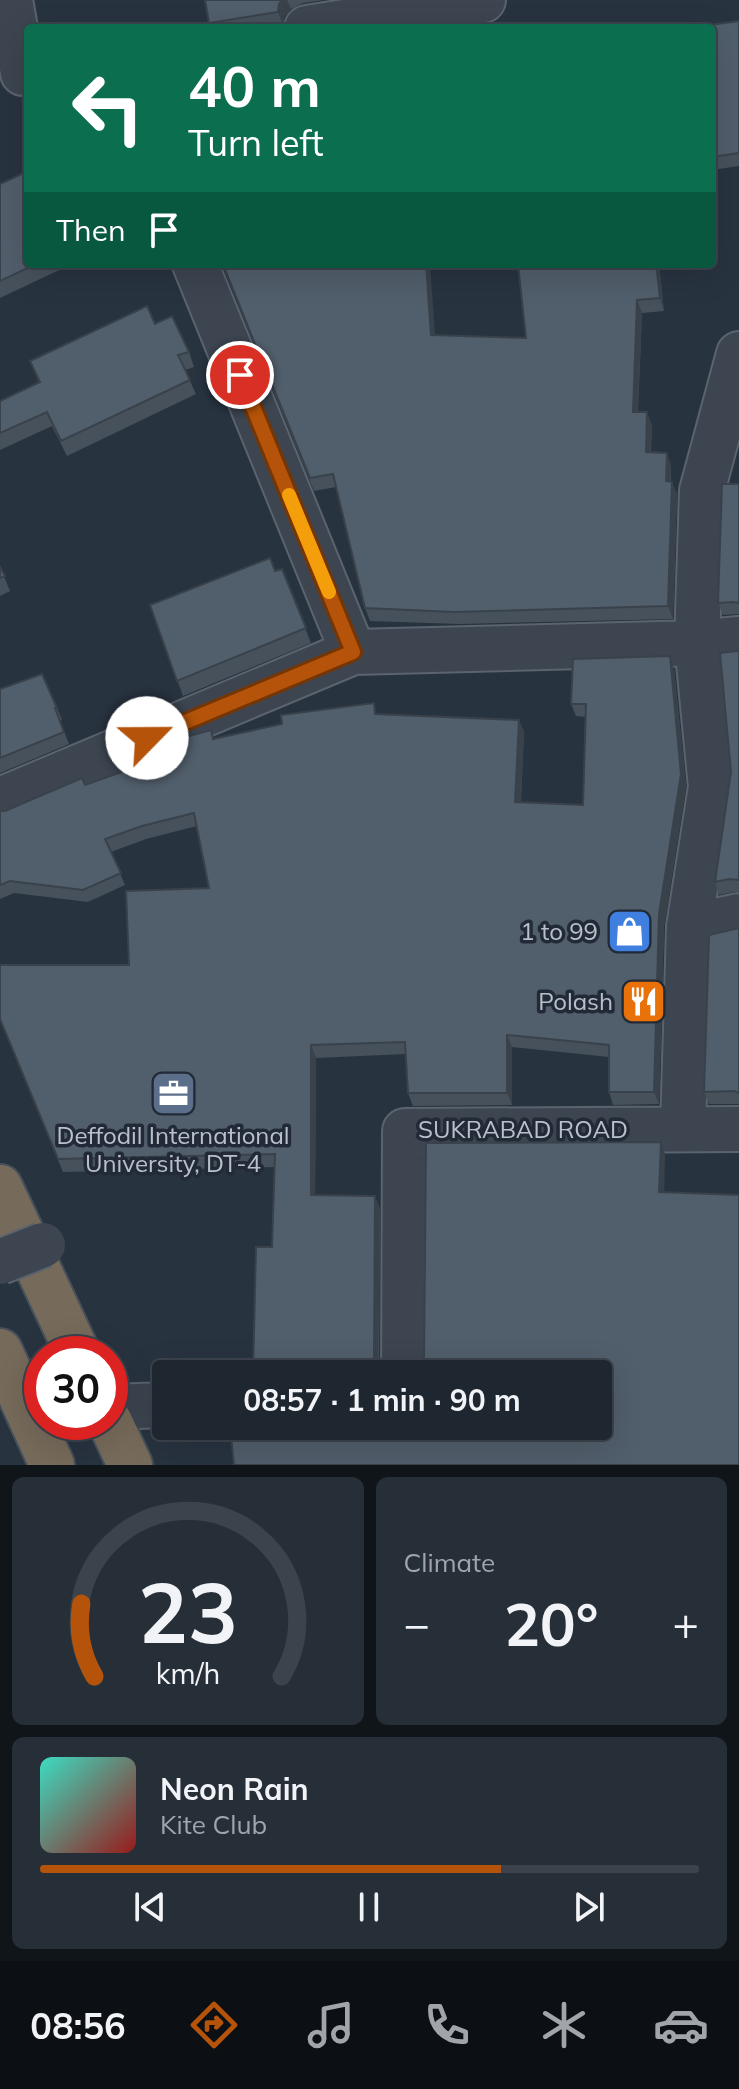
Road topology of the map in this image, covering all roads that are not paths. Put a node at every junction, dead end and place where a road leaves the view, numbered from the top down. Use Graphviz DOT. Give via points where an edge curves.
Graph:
graph roads {
  1 [pos="10,0"];
  2 [pos="483,0"];
  3 [pos="332,24"];
  4 [pos="24,73"];
  5 [pos="197,268"];
  6 [pos="739,354"];
  7 [pos="718,641"];
  8 [pos="353,652"];
  9 [pos="725,785"];
  10 [pos="0,800"];
  11 [pos="739,916"];
  12 [pos="689,927"];
  13 [pos="683,1129"];
  14 [pos="739,1129"];
  15 [pos="0,1187"];
  16 [pos="43,1245"];
  17 [pos="0,1262"];
  18 [pos="70,1336"];
  19 [pos="0,1351"];
  20 [pos="404,1360"];
  21 [pos="128,1406"];
  22 [pos="152,1406"];
  23 [pos="118,1440"];
  24 [pos="52,1465"];
  25 [pos="130,1465"];
  1 -- 4 [label="street"];
  2 -- 3 [label="street"];
  5 -- 8 [label="street"];
  6 -- 7 [label="street" via="702,491"];
  7 -- 8 [label="street"];
  7 -- 9 [label="street"];
  8 -- 10 [label="street"];
  9 -- 12 [label="street"];
  11 -- 12 [label="street"];
  12 -- 13 [label="street"];
  13 -- 14 [label="street, SUKRABAD ROAD"];
  13 -- 20 [label="street, SUKRABAD ROAD" via="405,1131"];
  15 -- 18 [label="highway"];
  16 -- 17 [label="street, bridge"];
  19 -- 24 [label="highway"];
  21 -- 22 [label="street"];
  23 -- 25 [label="highway"];
}
